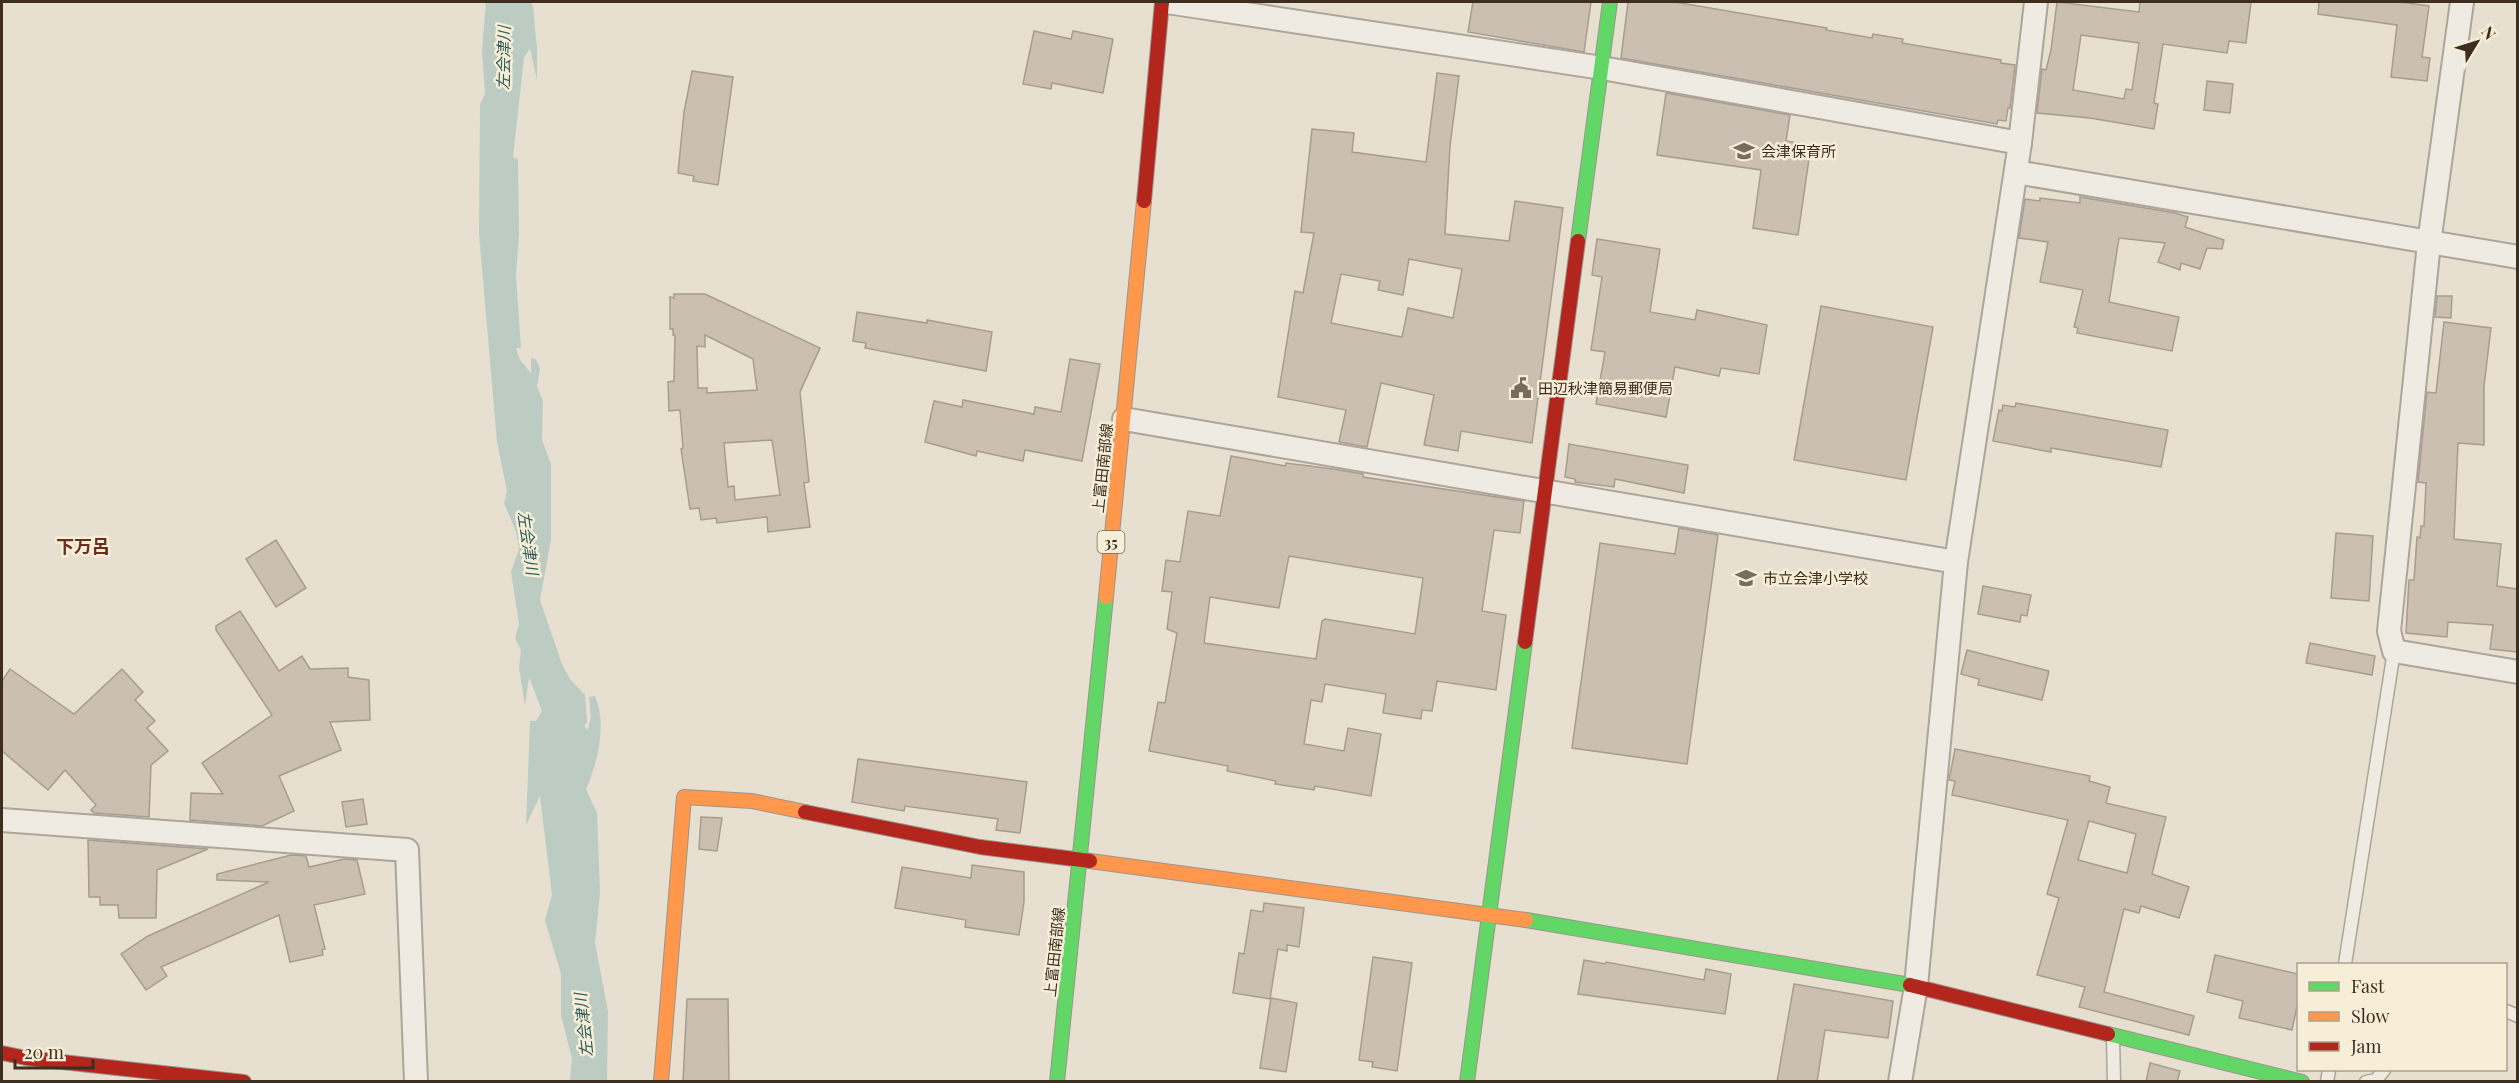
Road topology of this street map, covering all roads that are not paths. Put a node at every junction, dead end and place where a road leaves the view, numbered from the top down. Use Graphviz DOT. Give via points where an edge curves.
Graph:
graph roads {
  1 [pos="1162,2"];
  2 [pos="1167,2"];
  3 [pos="1610,2"];
  4 [pos="2036,2"];
  5 [pos="2462,2"];
  6 [pos="1602,68"];
  7 [pos="2020,143"];
  8 [pos="2016,172"];
  9 [pos="2429,243"];
  10 [pos="2517,257"];
  11 [pos="1124,419"];
  12 [pos="1544,493"];
  13 [pos="1956,562"];
  14 [pos="2394,651"];
  15 [pos="2517,672"];
  16 [pos="2,820"];
  17 [pos="1080,861"];
  18 [pos="1491,914"];
  19 [pos="2345,963"];
  20 [pos="1916,986"];
  21 [pos="2113,1033"];
  22 [pos="2,1053"];
  23 [pos="2383,1071"];
  24 [pos="244,1082"];
  25 [pos="416,1082"];
  26 [pos="661,1082"];
  27 [pos="1057,1082"];
  28 [pos="1467,1082"];
  29 [pos="1900,1082"];
  30 [pos="2114,1082"];
  31 [pos="2302,1082"];
  32 [pos="2366,1082"];
  1 -- 11 [label="street, 上富田南部線 / 35"];
  2 -- 6 [label="street"];
  3 -- 6 [label="street"];
  4 -- 7 [label="street"];
  5 -- 9 [label="street"];
  6 -- 7 [label="street"];
  6 -- 12 [label="street"];
  7 -- 8 [label="street"];
  8 -- 9 [label="street"];
  8 -- 13 [label="street"];
  9 -- 10 [label="street"];
  9 -- 14 [label="street" via="2389,631"];
  11 -- 12 [label="street"];
  11 -- 17 [label="street, 上富田南部線 / 35"];
  12 -- 13 [label="street"];
  12 -- 18 [label="street"];
  13 -- 20 [label="street"];
  14 -- 15 [label="street"];
  14 -- 19 [label="lane"];
  16 -- 25 [label="street" via="406,849"];
  17 -- 18 [label="street"];
  17 -- 26 [label="street" via="980,847 752,801 684,797"];
  17 -- 27 [label="street, 上富田南部線 / 35"];
  18 -- 20 [label="street"];
  18 -- 28 [label="street"];
  20 -- 21 [label="street"];
  20 -- 29 [label="street"];
  21 -- 30 [label="lane"];
  21 -- 31 [label="street"];
  22 -- 24 [label="street"];
  23 -- 32 [label="lane" via="2376,1080"];
}
